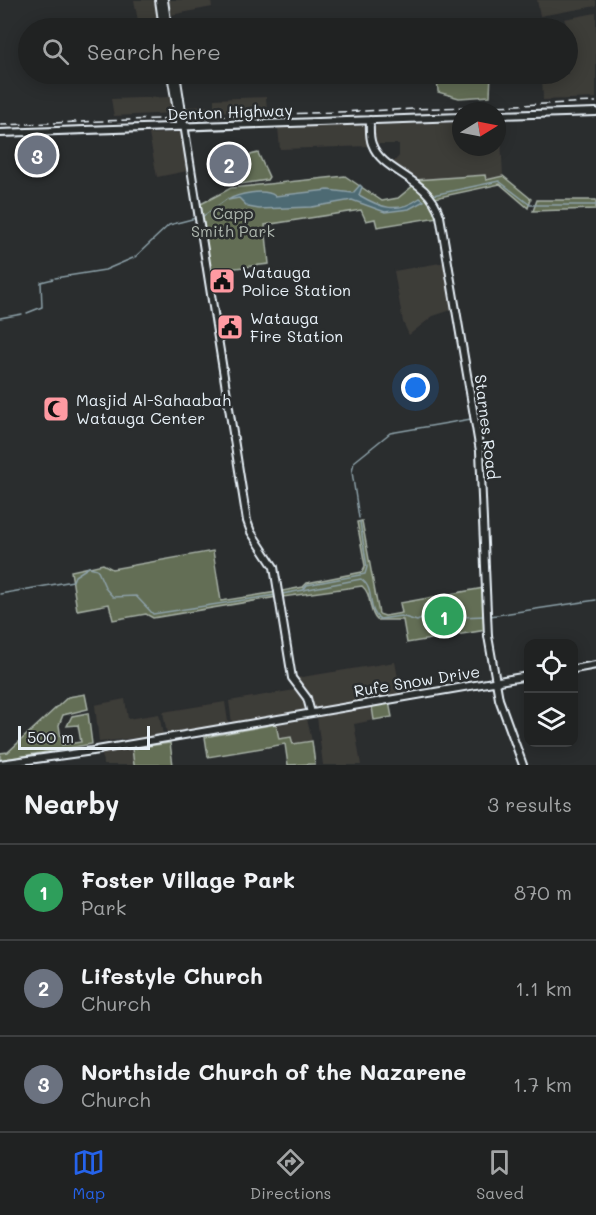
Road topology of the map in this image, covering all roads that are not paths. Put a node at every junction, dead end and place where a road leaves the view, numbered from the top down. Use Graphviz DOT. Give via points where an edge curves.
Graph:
graph roads {
  1 [pos="159,0"];
  2 [pos="164,0"];
  3 [pos="162,18"];
  4 [pos="167,18"];
  5 [pos="176,84"];
  6 [pos="596,112"];
  7 [pos="506,116"];
  8 [pos="452,117"];
  9 [pos="370,120"];
  10 [pos="183,127"];
  11 [pos="0,134"];
  12 [pos="596,665"];
  13 [pos="578,668"];
  14 [pos="524,677"];
  15 [pos="495,682"];
  16 [pos="308,713"];
  17 [pos="0,764"];
  18 [pos="523,765"];
  1 -- 3 [label="main road"];
  2 -- 4 [label="main road"];
  5 -- 10 [label="main road" via="179,123"];
  6 -- 7 [label="main road"];
  8 -- 9 [label="main road, Denton Highway"];
  9 -- 10 [label="main road, Denton Highway"];
  9 -- 15 [label="main road, Starnes Road" via="371,141 376,151 430,194 440,216 480,450 486,616"];
  10 -- 11 [label="main road, Denton Highway"];
  10 -- 16 [label="main road" via="248,525 274,567 292,678 309,705"];
  12 -- 13 [label="main road"];
  14 -- 15 [label="main road, Rufe Snow Drive"];
  15 -- 16 [label="main road, Rufe Snow Drive"];
  15 -- 18 [label="main road, Starnes Road"];
  16 -- 17 [label="main road, Rufe Snow Drive" via="290,720"];
}
